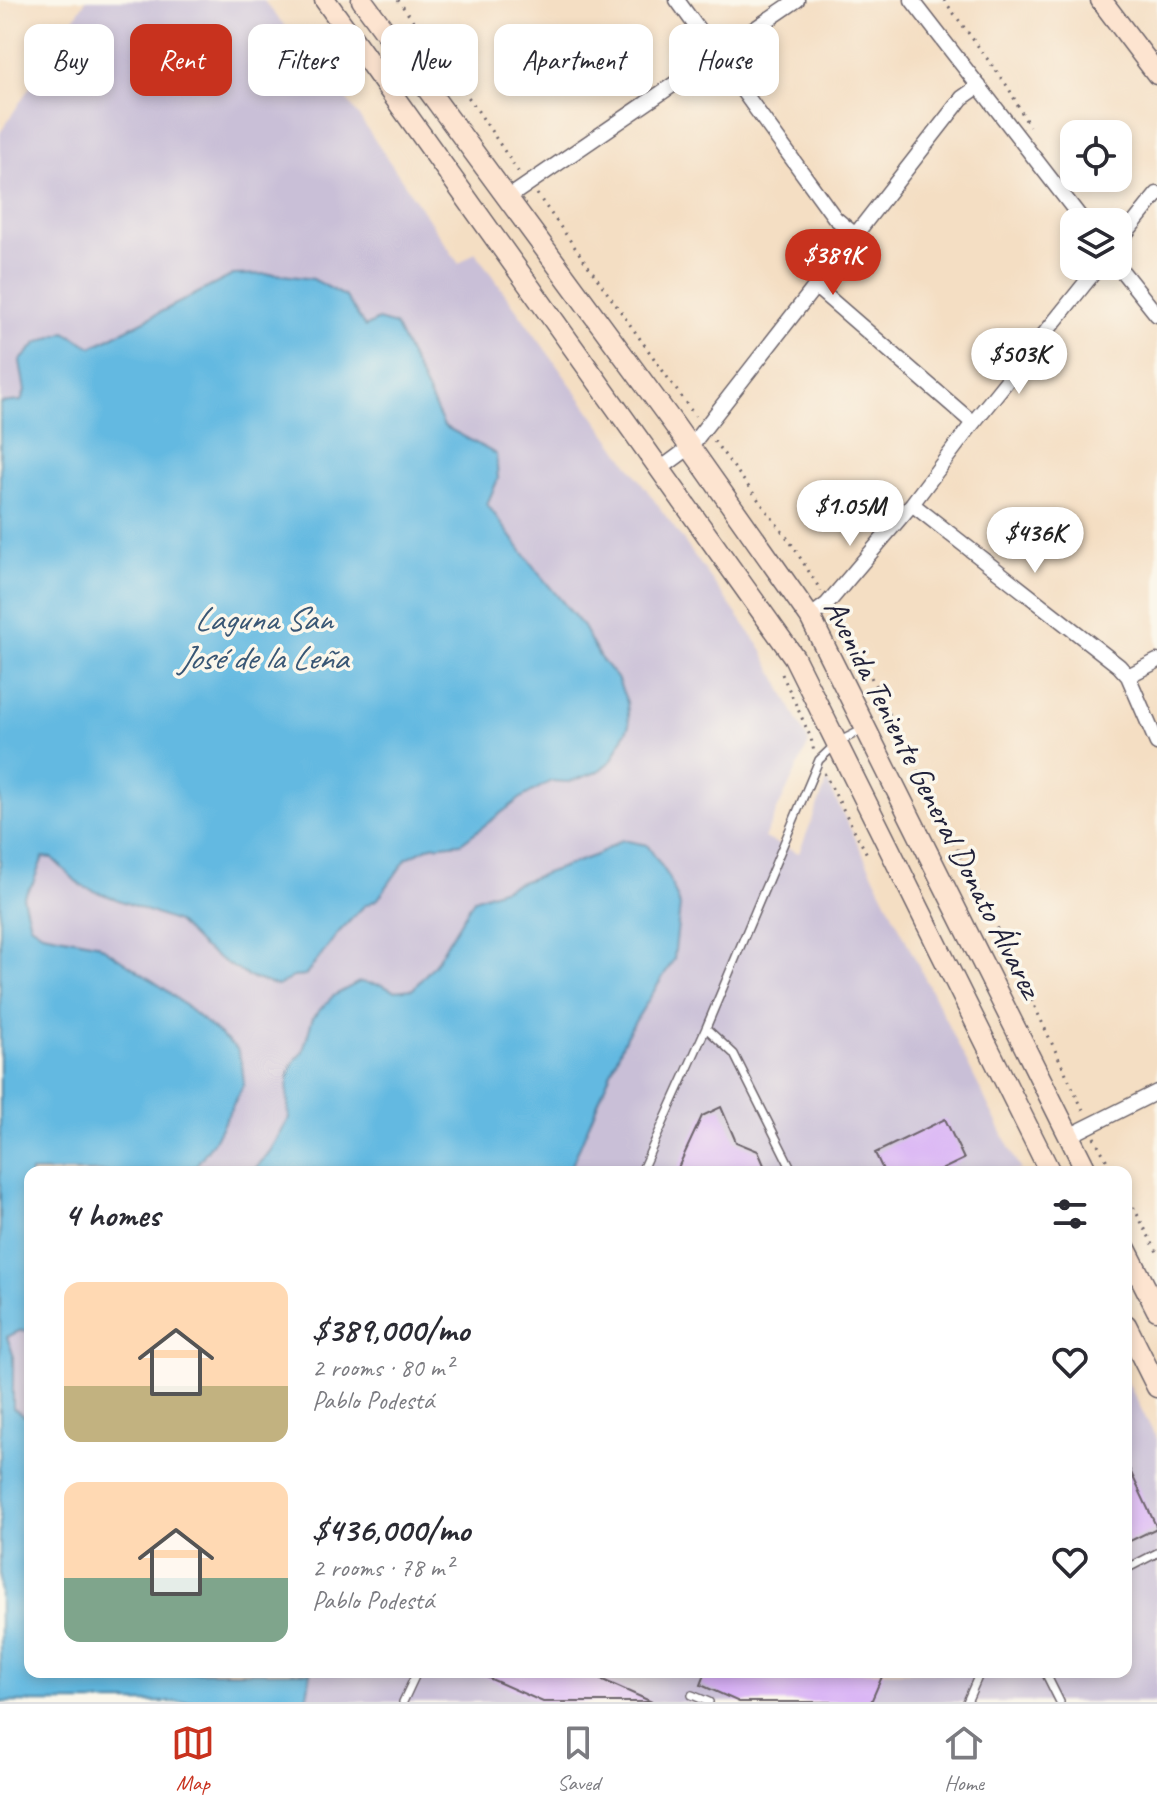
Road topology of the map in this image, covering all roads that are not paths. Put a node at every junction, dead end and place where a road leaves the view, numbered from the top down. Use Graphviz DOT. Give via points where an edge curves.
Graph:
graph roads {
  1 [pos="325,0"];
  2 [pos="362,0"];
  3 [pos="677,0"];
  4 [pos="797,0"];
  5 [pos="912,0"];
  6 [pos="1101,0"];
  7 [pos="694,24"];
  8 [pos="762,24"];
  9 [pos="1157,74"];
  10 [pos="979,86"];
  11 [pos="669,88"];
  12 [pos="745,96"];
  13 [pos="1157,194"];
  14 [pos="509,197"];
  15 [pos="1073,208"];
  16 [pos="1132,225"];
  17 [pos="854,234"];
  18 [pos="1088,280"];
  19 [pos="1129,280"];
  20 [pos="816,287"];
  21 [pos="1157,315"];
  22 [pos="973,423"];
  23 [pos="690,447"];
  24 [pos="659,470"];
  25 [pos="912,504"];
  26 [pos="810,617"];
  27 [pos="1157,661"];
  28 [pos="1128,676"];
  29 [pos="867,728"];
  30 [pos="838,742"];
  31 [pos="1157,743"];
  32 [pos="706,1028"];
  33 [pos="1157,1092"];
  34 [pos="1069,1136"];
  35 [pos="644,1166"];
  36 [pos="790,1166"];
  37 [pos="1047,1166"];
  38 [pos="1084,1166"];
  39 [pos="1132,1261"];
  40 [pos="1157,1310"];
  41 [pos="1132,1337"];
  42 [pos="1157,1387"];
  43 [pos="1157,1553"];
  44 [pos="1132,1566"];
  45 [pos="414,1678"];
  46 [pos="977,1678"];
  47 [pos="1048,1678"];
  48 [pos="692,1695"];
  49 [pos="403,1702"];
  50 [pos="709,1702"];
  51 [pos="967,1702"];
  52 [pos="1060,1702"];
  1 -- 24 [label="main road, Avenida Teniente General Donato Álvarez"];
  2 -- 14 [label="main road, Avenida Teniente General Donato Álvarez"];
  3 -- 7 [label="street"];
  4 -- 8 [label="street"];
  5 -- 10 [label="street"];
  6 -- 9 [label="main road"];
  10 -- 15 [label="street"];
  10 -- 17 [label="street" via="962,98"];
  11 -- 14 [label="street"];
  12 -- 17 [label="street" via="835,218"];
  13 -- 16 [label="street"];
  14 -- 23 [label="main road, Avenida Teniente General Donato Álvarez"];
  17 -- 20 [label="street"];
  18 -- 22 [label="street"];
  19 -- 21 [label="street"];
  20 -- 22 [label="street"];
  20 -- 23 [label="street"];
  22 -- 25 [label="street"];
  23 -- 24 [label="street"];
  23 -- 26 [label="main road, Avenida Teniente General Donato Álvarez"];
  24 -- 30 [label="main road, Avenida Teniente General Donato Álvarez" via="784,642"];
  25 -- 26 [label="street"];
  25 -- 28 [label="street"];
  26 -- 29 [label="main road, Avenida Teniente General Donato Álvarez"];
  27 -- 28 [label="street"];
  28 -- 31 [label="street"];
  29 -- 30 [label="lane"];
  29 -- 34 [label="main road, Avenida Teniente General Donato Álvarez"];
  30 -- 32 [label="lane" via="819,760"];
  30 -- 37 [label="main road, Avenida Teniente General Donato Álvarez"];
  32 -- 35 [label="lane"];
  32 -- 36 [label="lane" via="734,1054"];
  33 -- 34 [label="street"];
  34 -- 38 [label="main road, Avenida Teniente General Donato Álvarez"];
  39 -- 40 [label="main road"];
  41 -- 42 [label="main road"];
  43 -- 44 [label="lane"];
  45 -- 49 [label="lane"];
  46 -- 51 [label="lane"];
  47 -- 52 [label="lane"];
  48 -- 50 [label="lane"];
}
